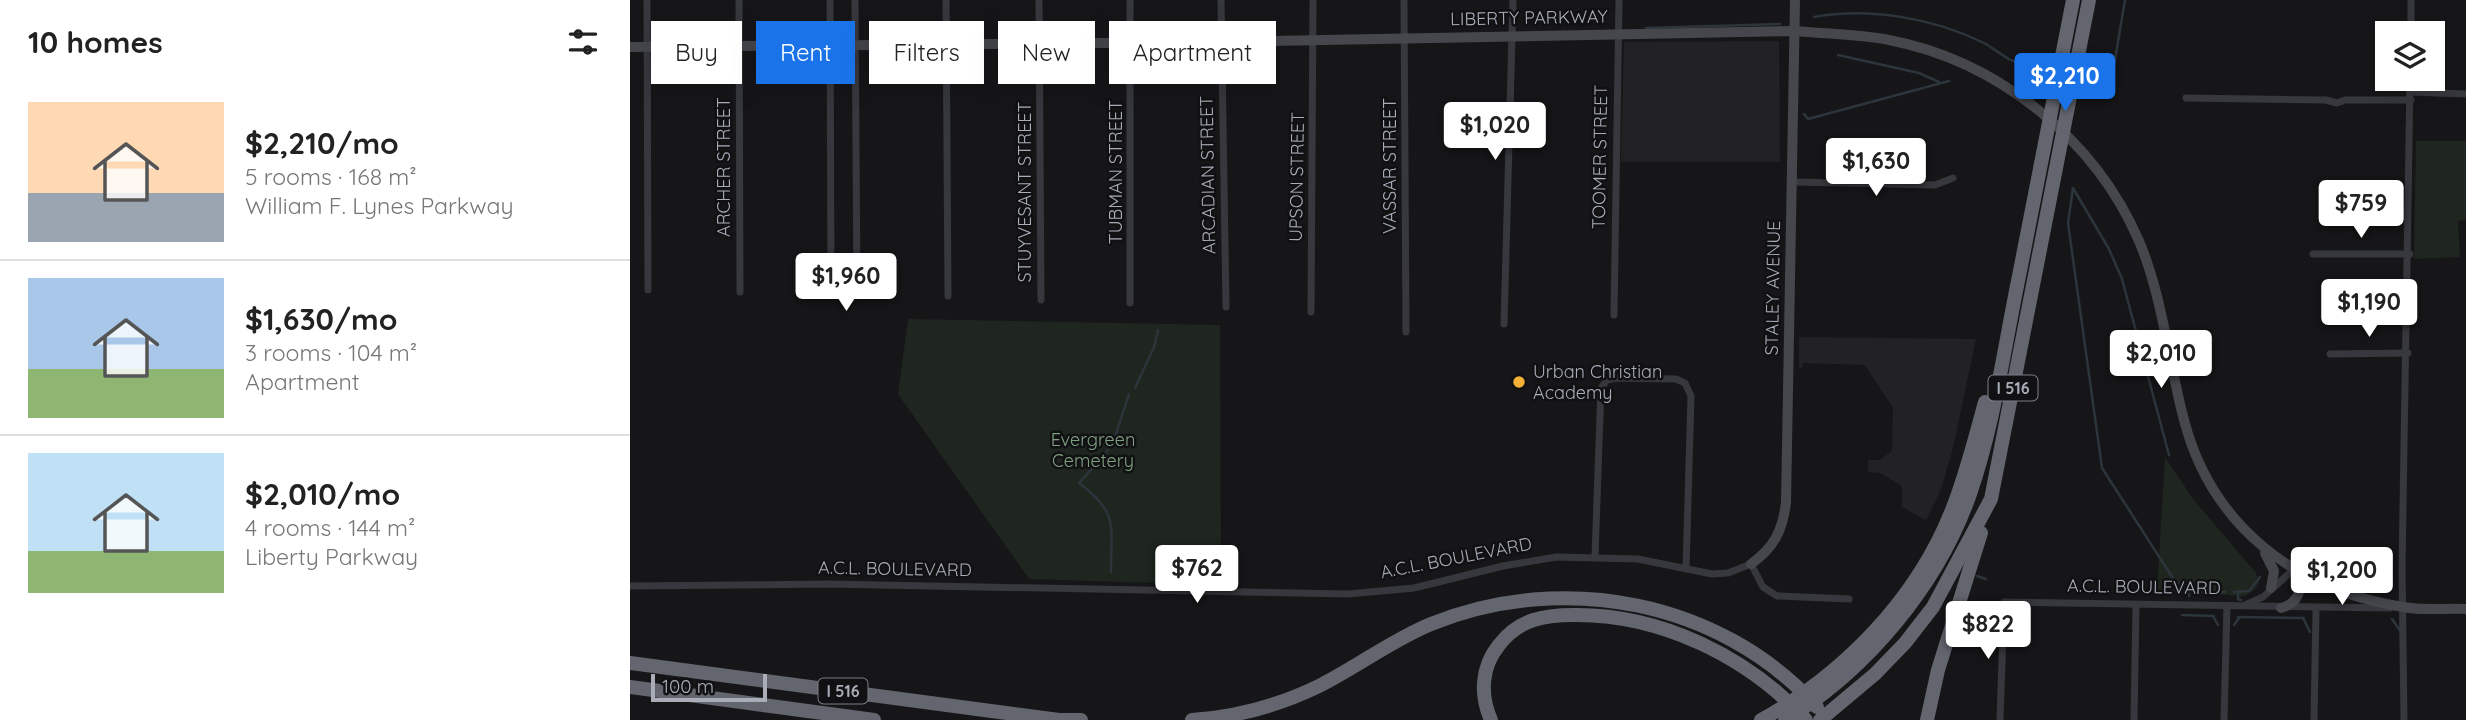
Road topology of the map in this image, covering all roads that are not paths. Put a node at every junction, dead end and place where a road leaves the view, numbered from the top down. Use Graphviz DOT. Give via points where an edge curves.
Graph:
graph roads {
  1 [pos="647,0"];
  2 [pos="739,0"];
  3 [pos="830,0"];
  4 [pos="855,0"];
  5 [pos="946,0"];
  6 [pos="1040,0"];
  7 [pos="1130,0"];
  8 [pos="1221,0"];
  9 [pos="1313,0"];
  10 [pos="1404,0"];
  11 [pos="1513,0"];
  12 [pos="1619,0"];
  13 [pos="1795,0"];
  14 [pos="2073,0"];
  15 [pos="2089,0"];
  16 [pos="2411,0"];
  17 [pos="739,21"];
  18 [pos="830,21"];
  19 [pos="855,21"];
  20 [pos="946,21"];
  21 [pos="1040,21"];
  22 [pos="1131,21"];
  23 [pos="1222,21"];
  24 [pos="2411,21"];
  25 [pos="1795,31"];
  26 [pos="1618,34"];
  27 [pos="1405,38"];
  28 [pos="1512,38"];
  29 [pos="1314,39"];
  30 [pos="1276,40"];
  31 [pos="855,43"];
  32 [pos="869,43"];
  33 [pos="648,46"];
  34 [pos="651,46"];
  35 [pos="630,47"];
  36 [pos="740,84"];
  37 [pos="831,84"];
  38 [pos="947,84"];
  39 [pos="1040,84"];
  40 [pos="1132,84"];
  41 [pos="1223,84"];
  42 [pos="2410,91"];
  43 [pos="2466,94"];
  44 [pos="2410,96"];
  45 [pos="2186,98"];
  46 [pos="1953,178"];
  47 [pos="1793,183"];
  48 [pos="2313,254"];
  49 [pos="2410,254"];
  50 [pos="648,290"];
  51 [pos="740,292"];
  52 [pos="2015,293"];
  53 [pos="2370,293"];
  54 [pos="2409,293"];
  55 [pos="948,296"];
  56 [pos="1041,300"];
  57 [pos="1130,303"];
  58 [pos="1226,307"];
  59 [pos="1311,312"];
  60 [pos="1614,315"];
  61 [pos="1504,324"];
  62 [pos="1406,332"];
  63 [pos="2408,353"];
  64 [pos="2330,354"];
  65 [pos="1991,499"];
  66 [pos="2262,547"];
  67 [pos="1595,556"];
  68 [pos="1751,564"];
  69 [pos="1686,569"];
  70 [pos="2297,572"];
  71 [pos="630,586"];
  72 [pos="2271,588"];
  73 [pos="1849,599"];
  74 [pos="2136,605"];
  75 [pos="2227,606"];
  76 [pos="2241,606"];
  77 [pos="2281,608"];
  78 [pos="2405,608"];
  79 [pos="2316,609"];
  80 [pos="2466,609"];
  81 [pos="630,663"];
  82 [pos="630,687"];
  83 [pos="874,720"];
  84 [pos="1057,720"];
  85 [pos="1081,720"];
  86 [pos="1192,720"];
  87 [pos="1491,720"];
  88 [pos="1761,720"];
  89 [pos="1785,720"];
  90 [pos="1806,720"];
  91 [pos="1820,720"];
  92 [pos="1829,720"];
  93 [pos="1927,720"];
  94 [pos="2000,720"];
  95 [pos="2134,720"];
  96 [pos="2224,720"];
  97 [pos="2314,720"];
  98 [pos="2404,720"];
  1 -- 33 [label="street"];
  2 -- 17 [label="street, ARCHER STREET"];
  3 -- 18 [label="street"];
  4 -- 19 [label="street"];
  5 -- 20 [label="street"];
  6 -- 21 [label="street, STUYVESANT STREET"];
  7 -- 22 [label="street, TUBMAN STREET"];
  8 -- 23 [label="street, ARCADIAN STREET"];
  9 -- 29 [label="street, UPSON STREET"];
  10 -- 27 [label="street, VASSAR STREET"];
  11 -- 28 [label="street"];
  12 -- 26 [label="street, TOOMER STREET"];
  13 -- 25 [label="street, STALEY AVENUE"];
  14 -- 52 [label="highway, I 516"];
  15 -- 65 [label="highway, I 516"];
  16 -- 24 [label="street"];
  25 -- 26 [label="street, LIBERTY PARKWAY"];
  25 -- 47 [label="street, STALEY AVENUE"];
  25 -- 66 [label="street, LIBERTY PARKWAY" via="1868,37 1926,49 1963,64 2015,92 2091,162 2140,243 2156,291 2184,421 2198,459 2235,519"];
  26 -- 28 [label="street, LIBERTY PARKWAY"];
  26 -- 60 [label="street, TOOMER STREET"];
  27 -- 28 [label="street, LIBERTY PARKWAY"];
  27 -- 29 [label="street, LIBERTY PARKWAY"];
  27 -- 62 [label="street, VASSAR STREET"];
  28 -- 61 [label="street"];
  29 -- 30 [label="street, LIBERTY PARKWAY"];
  29 -- 59 [label="street, UPSON STREET"];
  31 -- 32 [label="street, LIBERTY PARKWAY"];
  31 -- 37 [label="street" via="857,292 845,299 831,288"];
  33 -- 34 [label="street, LIBERTY PARKWAY"];
  33 -- 35 [label="street, LIBERTY PARKWAY"];
  33 -- 50 [label="street"];
  36 -- 51 [label="street, ARCHER STREET"];
  38 -- 55 [label="street"];
  39 -- 56 [label="street, STUYVESANT STREET"];
  40 -- 57 [label="street, TUBMAN STREET"];
  41 -- 58 [label="street, ARCADIAN STREET"];
  42 -- 44 [label="street"];
  43 -- 44 [label="street"];
  44 -- 45 [label="street" via="2337,103"];
  44 -- 49 [label="street"];
  46 -- 47 [label="street" via="1935,185"];
  47 -- 68 [label="street, STALEY AVENUE" via="1785,513 1774,542"];
  48 -- 49 [label="street"];
  49 -- 54 [label="street"];
  52 -- 88 [label="highway" via="1968,465 1924,565 1878,626 1841,664"];
  52 -- 89 [label="highway, I 516" via="1978,469 1946,548 1912,602 1872,649 1831,687"];
  53 -- 54 [label="street"];
  54 -- 63 [label="street"];
  63 -- 64 [label="street"];
  63 -- 78 [label="street"];
  65 -- 91 [label="highway, I 516" via="1933,607 1875,674"];
  65 -- 93 [label="highway"];
  66 -- 70 [label="street, LIBERTY PARKWAY"];
  66 -- 72 [label="street" via="2274,571"];
  67 -- 69 [label="street, A.C.L. BOULEVARD"];
  67 -- 69 [label="street" via="1601,388 1616,378 1676,379 1685,383 1691,396"];
  67 -- 71 [label="street, A.C.L. BOULEVARD" via="1544,558 1414,588 1348,594 829,584"];
  68 -- 69 [label="street, A.C.L. BOULEVARD" via="1720,574"];
  68 -- 73 [label="street" via="1763,587 1773,595"];
  70 -- 72 [label="street, A.C.L. BOULEVARD"];
  70 -- 77 [label="street" via="2298,598"];
  70 -- 78 [label="street, A.C.L. BOULEVARD" via="2358,597"];
  72 -- 76 [label="street, A.C.L. BOULEVARD" via="2259,600"];
  74 -- 75 [label="street, A.C.L. BOULEVARD"];
  74 -- 94 [label="street, A.C.L. BOULEVARD" via="2004,602"];
  74 -- 95 [label="street"];
  75 -- 76 [label="street, A.C.L. BOULEVARD"];
  75 -- 96 [label="street"];
  76 -- 77 [label="street, A.C.L. BOULEVARD"];
  77 -- 79 [label="street, A.C.L. BOULEVARD"];
  78 -- 79 [label="street, A.C.L. BOULEVARD"];
  78 -- 80 [label="street, A.C.L. BOULEVARD"];
  78 -- 98 [label="street"];
  79 -- 97 [label="street"];
  81 -- 84 [label="highway, I 516"];
  82 -- 83 [label="highway, I 516"];
  84 -- 85 [label="highway"];
  86 -- 92 [label="highway" via="1229,718 1305,691 1430,625 1529,599 1587,597 1644,606 1696,623 1769,664"];
  87 -- 90 [label="highway" via="1484,698 1489,659 1513,630 1546,616 1586,615 1640,622 1689,638 1755,675"];
}
